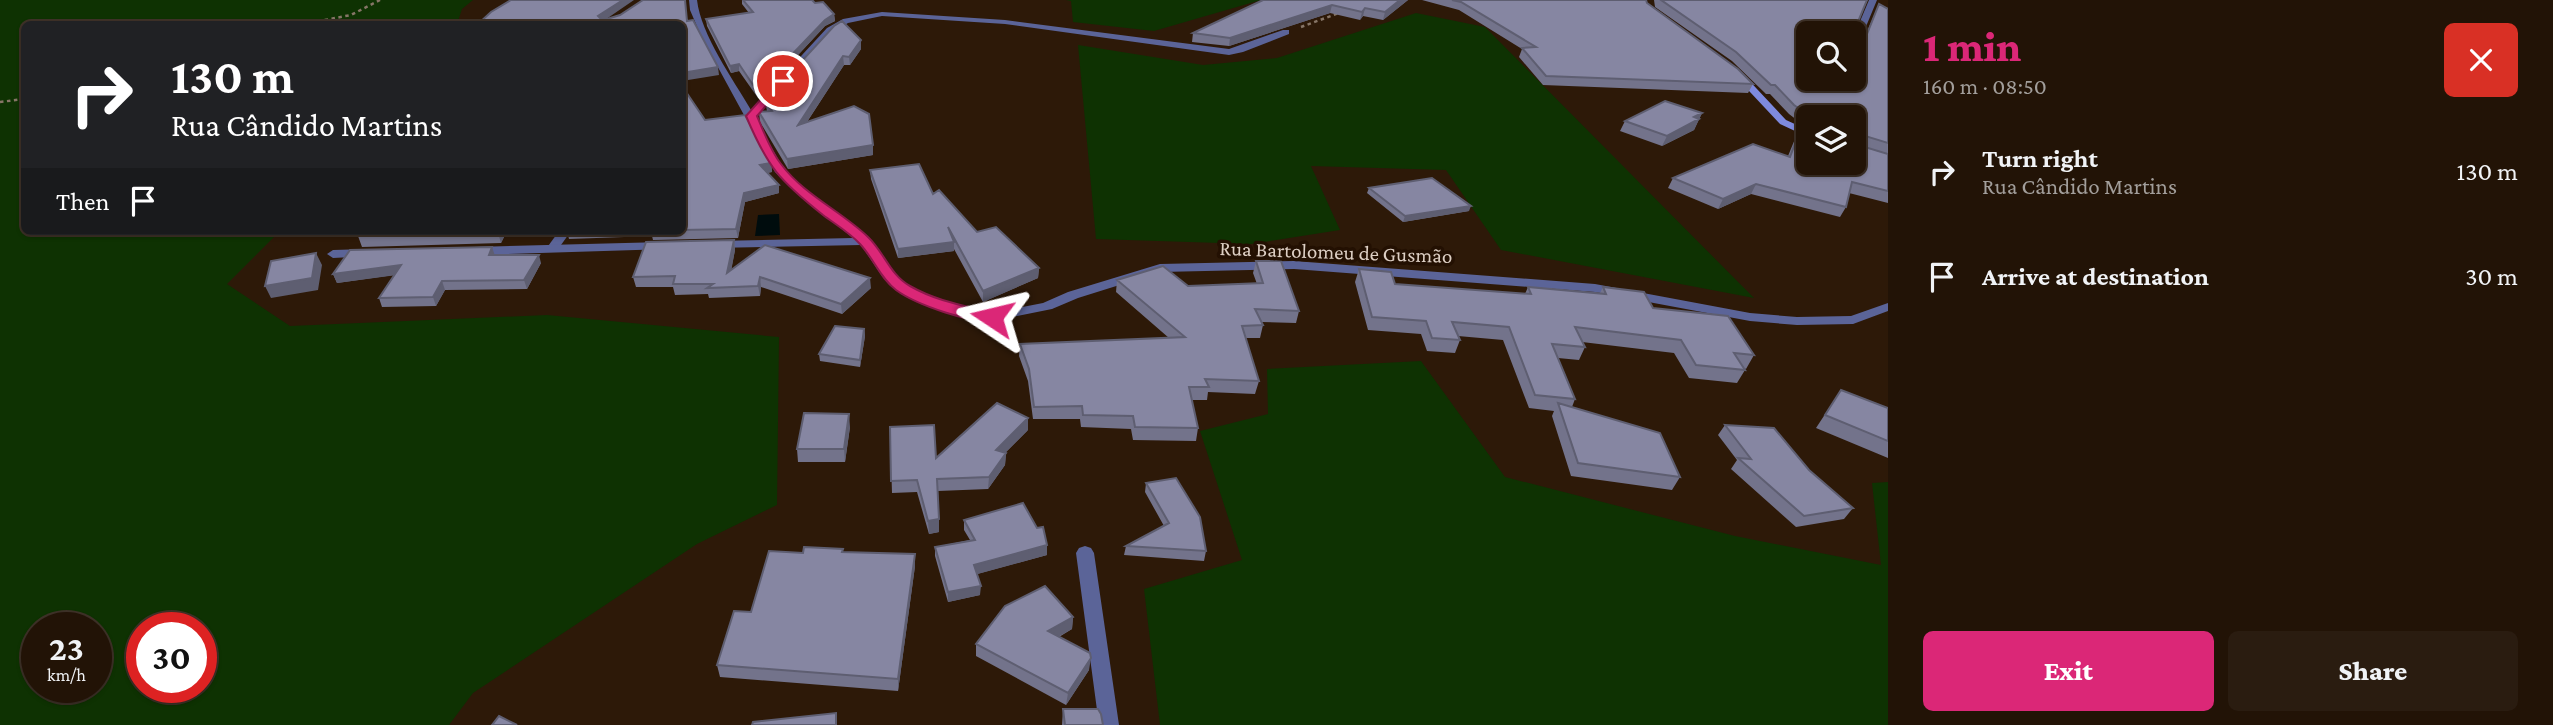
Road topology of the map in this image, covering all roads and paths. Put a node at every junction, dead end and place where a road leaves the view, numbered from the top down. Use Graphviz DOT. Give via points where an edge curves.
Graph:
graph roads {
  1 [pos="380,0"];
  2 [pos="693,0"];
  3 [pos="1873,0"];
  4 [pos="1350,9"];
  5 [pos="320,21"];
  6 [pos="1864,21"];
  7 [pos="1286,32"];
  8 [pos="1730,68"];
  9 [pos="21,99"];
  10 [pos="0,102"];
  11 [pos="751,116"];
  12 [pos="1796,128"];
  13 [pos="562,235"];
  14 [pos="865,241"];
  15 [pos="702,245"];
  16 [pos="675,246"];
  17 [pos="552,249"];
  18 [pos="456,251"];
  19 [pos="374,253"];
  20 [pos="333,254"];
  21 [pos="1888,307"];
  22 [pos="1085,554"];
  23 [pos="1109,725"];
  1 -- 5 [label="path" via="351,15"];
  2 -- 11 [label="street, Rua Bartolomeu de Gusmão" via="706,38"];
  3 -- 6 [label="street"];
  4 -- 7 [label="path"];
  7 -- 11 [label="street" via="1229,52 1005,22 881,14 846,21 831,30"];
  8 -- 12 [label="main road" via="1783,122"];
  9 -- 10 [label="path"];
  11 -- 14 [label="street, Rua Bartolomeu de Gusmão" via="779,170"];
  13 -- 17 [label="street"];
  14 -- 15 [label="street"];
  14 -- 21 [label="street, Rua Bartolomeu de Gusmão" via="902,288 953,310 992,317 1047,306 1160,268 1294,265 1595,288 1750,317 1797,321 1853,320"];
  16 -- 17 [label="street"];
  17 -- 18 [label="street"];
  19 -- 20 [label="street"];
  22 -- 23 [label="street"];
}
